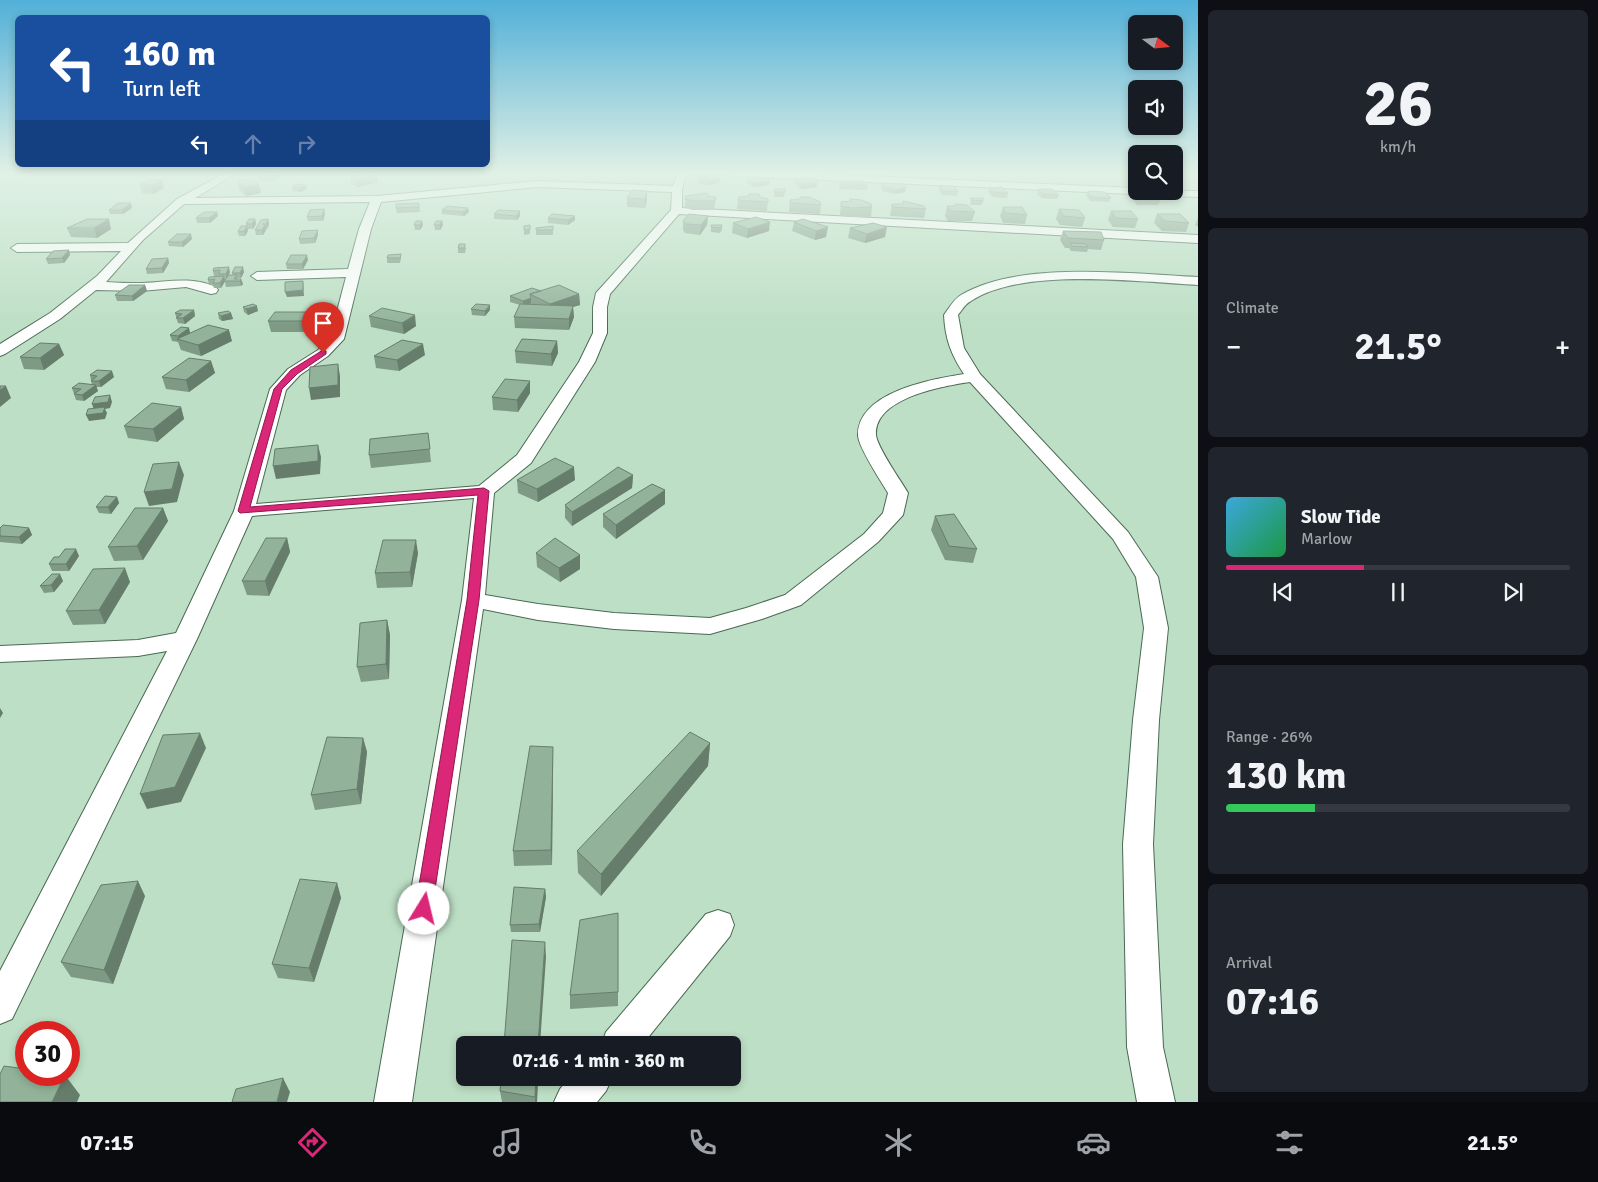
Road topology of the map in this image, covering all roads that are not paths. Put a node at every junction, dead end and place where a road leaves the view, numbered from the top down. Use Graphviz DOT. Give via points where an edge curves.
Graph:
graph roads {
  1 [pos="155,224"];
  2 [pos="367,224"];
  3 [pos="657,224"];
  4 [pos="1003,224"];
  5 [pos="1198,239"];
  6 [pos="129,247"];
  7 [pos="16,248"];
  8 [pos="354,273"];
  9 [pos="257,276"];
  10 [pos="1198,281"];
  11 [pos="94,286"];
  12 [pos="211,290"];
  13 [pos="0,351"];
  14 [pos="974,376"];
  15 [pos="484,491"];
  16 [pos="244,511"];
  17 [pos="473,600"];
  18 [pos="185,639"];
  19 [pos="0,654"];
  20 [pos="718,925"];
  21 [pos="0,1007"];
  22 [pos="626,1036"];
  23 [pos="586,1086"];
  24 [pos="393,1102"];
  25 [pos="573,1102"];
  26 [pos="1156,1102"];
  1 -- 6 [label="street"];
  2 -- 8 [label="street"];
  3 -- 15 [label="street" via="603,293 600,333 587,362 524,459"];
  4 -- 5 [label="street"];
  6 -- 7 [label="street"];
  6 -- 11 [label="street"];
  8 -- 9 [label="street"];
  8 -- 16 [label="street" via="337,339 323,353 294,372 278,389"];
  10 -- 14 [label="street" via="1087,277 1026,279 993,286 965,298 951,315 952,337"];
  11 -- 12 [label="street" via="198,284"];
  11 -- 13 [label="street"];
  14 -- 17 [label="street" via="938,382 911,392 881,406 868,420 867,438 898,493 893,515 871,538 793,600 710,626 614,622"];
  14 -- 26 [label="street" via="1121,536 1147,577 1156,628 1138,844 1145,1047"];
  15 -- 16 [label="street"];
  15 -- 17 [label="street"];
  16 -- 18 [label="street"];
  17 -- 24 [label="street"];
  18 -- 19 [label="street" via="138,648"];
  18 -- 21 [label="street"];
  20 -- 22 [label="street"];
  23 -- 25 [label="street"];
}
